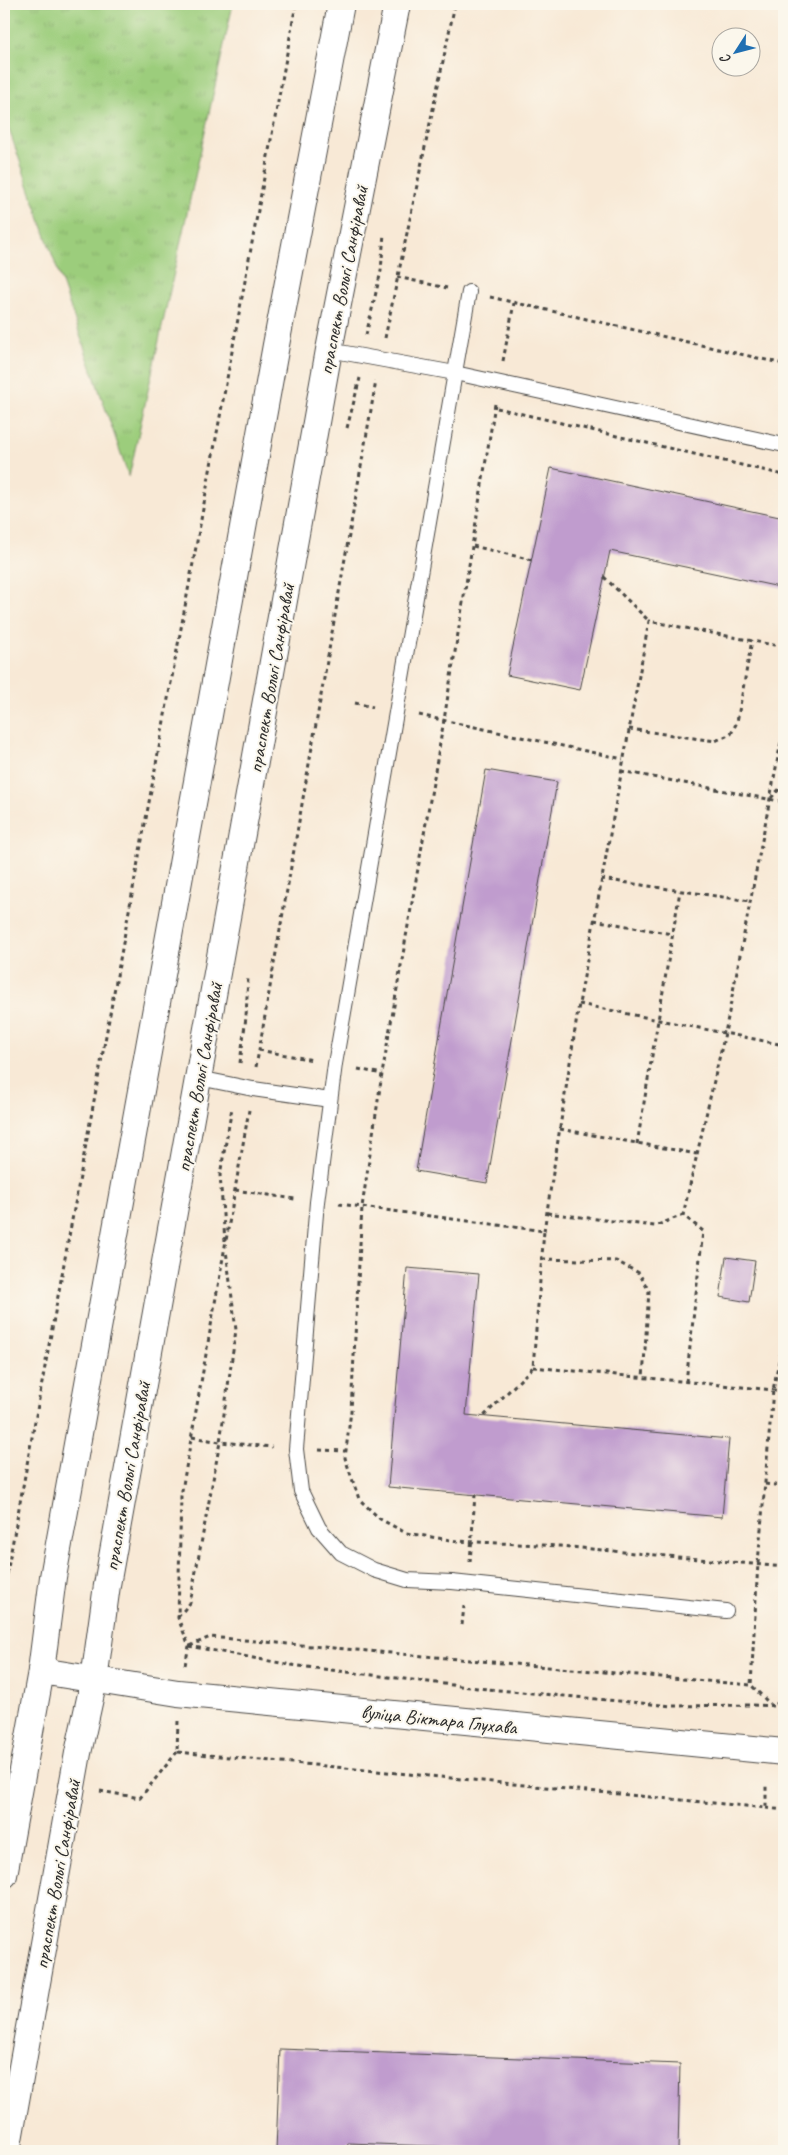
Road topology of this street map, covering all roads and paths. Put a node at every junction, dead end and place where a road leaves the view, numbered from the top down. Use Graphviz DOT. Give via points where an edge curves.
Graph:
graph roads {
  1 [pos="296,4"];
  2 [pos="341,4"];
  3 [pos="397,4"];
  4 [pos="454,4"];
  5 [pos="385,225"];
  6 [pos="397,277"];
  7 [pos="469,292"];
  8 [pos="514,303"];
  9 [pos="329,350"];
  10 [pos="361,356"];
  11 [pos="380,360"];
  12 [pos="784,364"];
  13 [pos="455,373"];
  14 [pos="499,382"];
  15 [pos="495,408"];
  16 [pos="345,435"];
  17 [pos="784,445"];
  18 [pos="784,475"];
  19 [pos="473,546"];
  20 [pos="532,560"];
  21 [pos="604,576"];
  22 [pos="649,621"];
  23 [pos="752,640"];
  24 [pos="784,646"];
  25 [pos="355,703"];
  26 [pos="398,711"];
  27 [pos="444,720"];
  28 [pos="784,726"];
  29 [pos="629,729"];
  30 [pos="623,759"];
  31 [pos="621,771"];
  32 [pos="784,784"];
  33 [pos="770,799"];
  34 [pos="784,802"];
  35 [pos="601,879"];
  36 [pos="680,891"];
  37 [pos="750,901"];
  38 [pos="594,920"];
  39 [pos="672,934"];
  40 [pos="249,968"];
  41 [pos="578,1004"];
  42 [pos="658,1020"];
  43 [pos="725,1033"];
  44 [pos="784,1045"];
  45 [pos="199,1078"];
  46 [pos="237,1086"];
  47 [pos="252,1089"];
  48 [pos="330,1100"];
  49 [pos="560,1129"];
  50 [pos="637,1144"];
  51 [pos="697,1154"];
  52 [pos="362,1206"];
  53 [pos="547,1213"];
  54 [pos="683,1214"];
  55 [pos="544,1232"];
  56 [pos="225,1247"];
  57 [pos="542,1259"];
  58 [pos="784,1337"];
  59 [pos="534,1367"];
  60 [pos="643,1378"];
  61 [pos="686,1382"];
  62 [pos="773,1390"];
  63 [pos="784,1391"];
  64 [pos="483,1417"];
  65 [pos="192,1437"];
  66 [pos="220,1442"];
  67 [pos="296,1449"];
  68 [pos="346,1451"];
  69 [pos="765,1484"];
  70 [pos="784,1486"];
  71 [pos="758,1563"];
  72 [pos="784,1567"];
  73 [pos="4,1598"];
  74 [pos="726,1611"];
  75 [pos="178,1618"];
  76 [pos="189,1646"];
  77 [pos="41,1671"];
  78 [pos="94,1680"];
  79 [pos="751,1685"];
  80 [pos="178,1693"];
  81 [pos="784,1700"];
  82 [pos="772,1706"];
  83 [pos="784,1706"];
  84 [pos="784,1752"];
  85 [pos="766,1784"];
  86 [pos="766,1808"];
  87 [pos="784,1810"];
  88 [pos="4,1875"];
  89 [pos="7,2151"];
  1 -- 73 [label="path"];
  2 -- 77 [label="street" via="274,355 66,1509"];
  3 -- 9 [label="street, праспект Вольгі Санфіравай"];
  4 -- 6 [label="path"];
  5 -- 10 [label="path" via="381,271"];
  6 -- 7 [label="path"];
  6 -- 11 [label="path"];
  7 -- 8 [label="path"];
  7 -- 13 [label="lane"];
  8 -- 12 [label="path"];
  8 -- 14 [label="path"];
  9 -- 10 [label="lane"];
  9 -- 45 [label="street, праспект Вольгі Санфіравай"];
  10 -- 11 [label="lane"];
  10 -- 16 [label="path" via="360,382"];
  11 -- 13 [label="lane"];
  11 -- 47 [label="path"];
  13 -- 14 [label="lane"];
  13 -- 26 [label="lane"];
  14 -- 15 [label="path"];
  14 -- 17 [label="lane"];
  15 -- 18 [label="path"];
  15 -- 19 [label="path"];
  19 -- 20 [label="path"];
  19 -- 27 [label="path"];
  21 -- 22 [label="path"];
  22 -- 23 [label="path"];
  22 -- 29 [label="path"];
  23 -- 24 [label="path"];
  23 -- 29 [label="path" via="738,722 732,734 715,740"];
  25 -- 26 [label="path"];
  26 -- 27 [label="path"];
  26 -- 48 [label="lane"];
  27 -- 30 [label="path"];
  27 -- 52 [label="path"];
  28 -- 33 [label="path"];
  29 -- 30 [label="path"];
  30 -- 31 [label="path"];
  31 -- 33 [label="path"];
  31 -- 35 [label="path"];
  32 -- 33 [label="path"];
  33 -- 34 [label="path"];
  33 -- 37 [label="path"];
  35 -- 36 [label="path"];
  35 -- 38 [label="path"];
  36 -- 37 [label="path"];
  36 -- 39 [label="path"];
  37 -- 43 [label="path"];
  38 -- 39 [label="path"];
  38 -- 41 [label="path"];
  39 -- 42 [label="path"];
  40 -- 46 [label="path"];
  41 -- 42 [label="path"];
  41 -- 49 [label="path"];
  42 -- 43 [label="path"];
  42 -- 50 [label="path"];
  43 -- 44 [label="path"];
  43 -- 51 [label="path"];
  45 -- 46 [label="lane"];
  45 -- 78 [label="street, праспект Вольгі Санфіравай" via="107,1585"];
  46 -- 47 [label="lane"];
  46 -- 56 [label="path" via="220,1175"];
  47 -- 48 [label="lane"];
  47 -- 56 [label="path"];
  48 -- 67 [label="lane" via="317,1202"];
  49 -- 50 [label="path"];
  49 -- 53 [label="path"];
  50 -- 51 [label="path"];
  51 -- 54 [label="path"];
  52 -- 55 [label="path"];
  52 -- 68 [label="path"];
  53 -- 54 [label="path" via="655,1226"];
  53 -- 55 [label="path"];
  54 -- 61 [label="path" via="703,1231"];
  55 -- 57 [label="path"];
  56 -- 65 [label="path"];
  56 -- 66 [label="path" via="236,1330"];
  57 -- 59 [label="path"];
  57 -- 60 [label="path" via="616,1261 639,1273 649,1291"];
  58 -- 62 [label="path"];
  59 -- 60 [label="path"];
  59 -- 64 [label="path"];
  60 -- 61 [label="path"];
  61 -- 62 [label="path"];
  62 -- 63 [label="path"];
  62 -- 69 [label="path"];
  65 -- 66 [label="path"];
  65 -- 75 [label="path" via="181,1496"];
  66 -- 67 [label="path"];
  66 -- 75 [label="path" via="190,1603"];
  67 -- 68 [label="path"];
  67 -- 74 [label="lane" via="301,1491 319,1528 341,1553 374,1570 407,1580"];
  68 -- 71 [label="path" via="344,1458 359,1499 380,1519 406,1533 457,1541 560,1546"];
  69 -- 70 [label="path"];
  69 -- 71 [label="path"];
  71 -- 72 [label="path"];
  71 -- 79 [label="path"];
  75 -- 76 [label="path"];
  76 -- 79 [label="path" via="210,1637"];
  76 -- 80 [label="path"];
  76 -- 82 [label="path" via="291,1666 477,1688 673,1706"];
  77 -- 78 [label="street, вуліца Віктара Глухава"];
  77 -- 88 [label="street"];
  78 -- 80 [label="street, вуліца Віктара Глухава"];
  78 -- 89 [label="street, праспект Вольгі Санфіравай"];
  79 -- 82 [label="path"];
  80 -- 84 [label="street, вуліца Віктара Глухава"];
  80 -- 86 [label="path" via="177,1752"];
  81 -- 82 [label="path"];
  82 -- 83 [label="path"];
  85 -- 86 [label="path"];
  86 -- 87 [label="path"];
}
